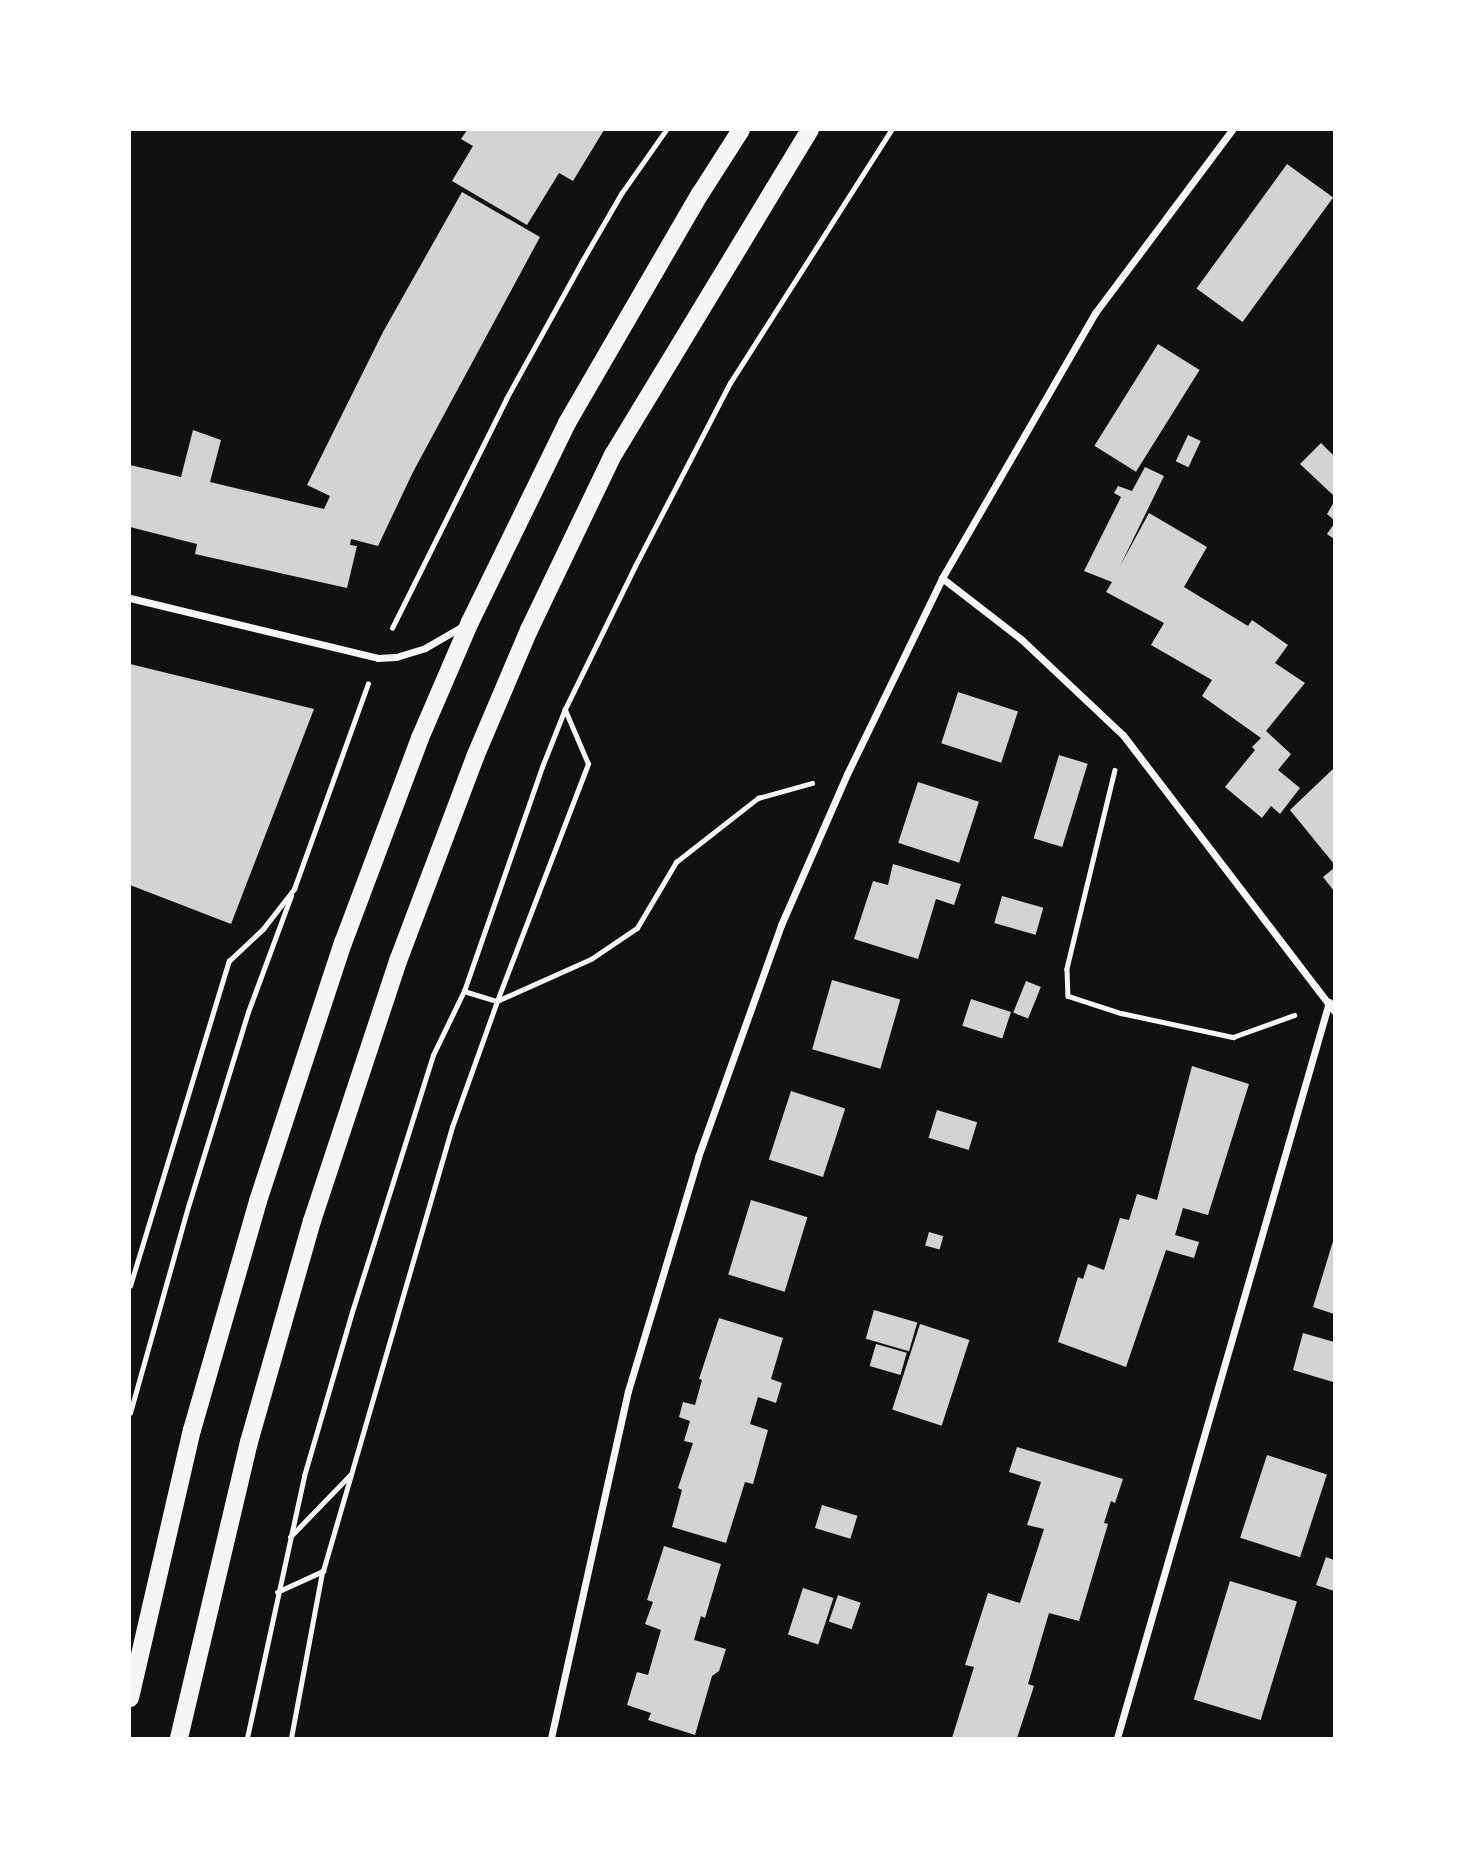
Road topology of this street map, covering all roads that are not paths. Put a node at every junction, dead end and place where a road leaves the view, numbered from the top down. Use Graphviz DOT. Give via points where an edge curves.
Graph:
graph roads {
  1 [pos="741,130"];
  2 [pos="810,130"];
  3 [pos="1232,130"];
  4 [pos="942,578"];
  5 [pos="130,598"];
  6 [pos="470,622"];
  7 [pos="1329,1002"];
  8 [pos="1335,1011"];
  9 [pos="130,1698"];
  10 [pos="179,1738"];
  11 [pos="551,1738"];
  12 [pos="1117,1738"];
  1 -- 6 [label="main road" via="567,423"];
  2 -- 10 [label="main road" via="613,454 475,757 398,961 312,1221 249,1442"];
  3 -- 4 [label="street" via="1095,313"];
  4 -- 7 [label="street" via="1021,639 1124,735"];
  4 -- 11 [label="street" via="847,774 782,925 698,1157 628,1391"];
  5 -- 6 [label="street" via="377,658 425,648"];
  6 -- 9 [label="main road" via="420,738 295,1084 192,1430"];
  7 -- 8 [label="street"];
  7 -- 12 [label="street"];
}
